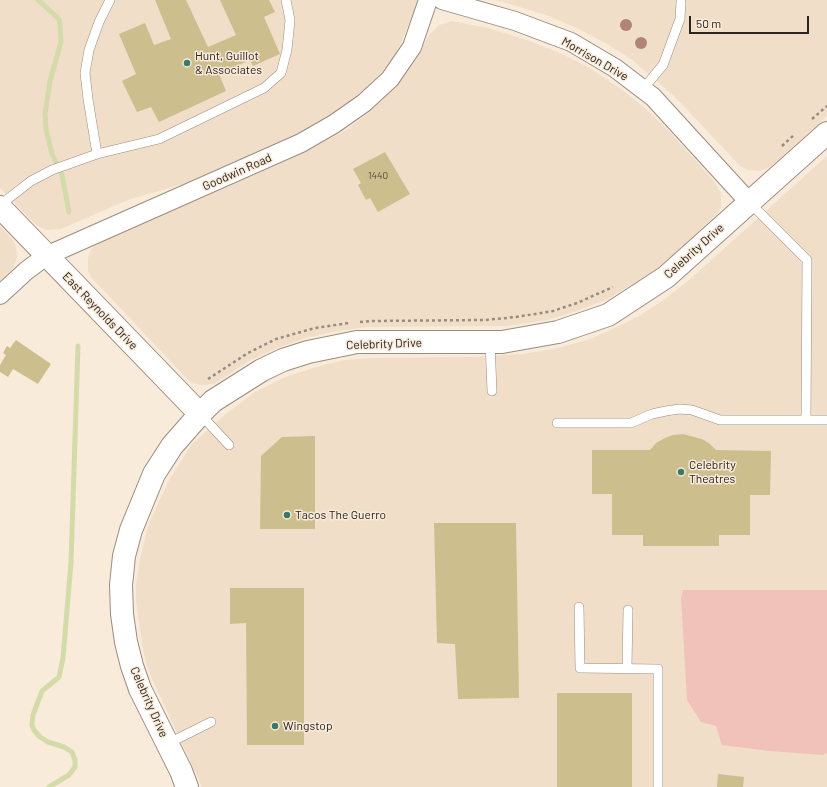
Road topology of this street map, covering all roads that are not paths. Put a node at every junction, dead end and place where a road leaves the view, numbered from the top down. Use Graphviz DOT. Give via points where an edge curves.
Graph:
graph roads {
  1 [pos="110,0"];
  2 [pos="286,0"];
  3 [pos="428,0"];
  4 [pos="442,0"];
  5 [pos="681,2"];
  6 [pos="642,89"];
  7 [pos="827,132"];
  8 [pos="97,154"];
  9 [pos="749,202"];
  10 [pos="0,206"];
  11 [pos="46,256"];
  12 [pos="0,295"];
  13 [pos="490,342"];
  14 [pos="492,391"];
  15 [pos="200,414"];
  16 [pos="806,420"];
  17 [pos="827,420"];
  18 [pos="557,424"];
  19 [pos="229,445"];
  20 [pos="579,607"];
  21 [pos="628,610"];
  22 [pos="628,668"];
  23 [pos="211,722"];
  24 [pos="167,744"];
  25 [pos="187,787"];
  26 [pos="658,787"];
  1 -- 8 [label="lane" via="89,50 85,73"];
  2 -- 8 [label="lane" via="290,20 287,50 281,73 264,88 159,139"];
  3 -- 11 [label="street, Goodwin Road" via="412,46 390,79 364,103 334,124 301,143"];
  4 -- 6 [label="street, Morrison Drive" via="515,21 571,42 615,68"];
  5 -- 6 [label="lane" via="680,19 663,65"];
  6 -- 9 [label="street, Morrison Drive" via="653,97"];
  7 -- 9 [label="street, Celebrity Drive"];
  8 -- 10 [label="lane" via="52,170 31,181"];
  9 -- 13 [label="street, Celebrity Drive" via="666,277 608,315 558,332"];
  9 -- 16 [label="lane" via="807,260"];
  10 -- 11 [label="street, East Reynolds Drive"];
  11 -- 12 [label="street, Goodwin Road"];
  11 -- 15 [label="street, East Reynolds Drive"];
  13 -- 14 [label="lane"];
  13 -- 15 [label="street, Celebrity Drive" via="357,342 308,352 262,370 213,401"];
  15 -- 19 [label="lane"];
  15 -- 24 [label="street, Celebrity Drive" via="172,446 154,474 131,530 124,556 121,585 122,614 132,666 140,689"];
  16 -- 17 [label="lane"];
  16 -- 18 [label="lane" via="720,420 692,410 679,409 652,414 631,423"];
  20 -- 22 [label="lane" via="580,668"];
  21 -- 22 [label="lane"];
  22 -- 26 [label="lane" via="658,669"];
  23 -- 24 [label="lane"];
  24 -- 25 [label="street, Celebrity Drive" via="182,771"];
}
